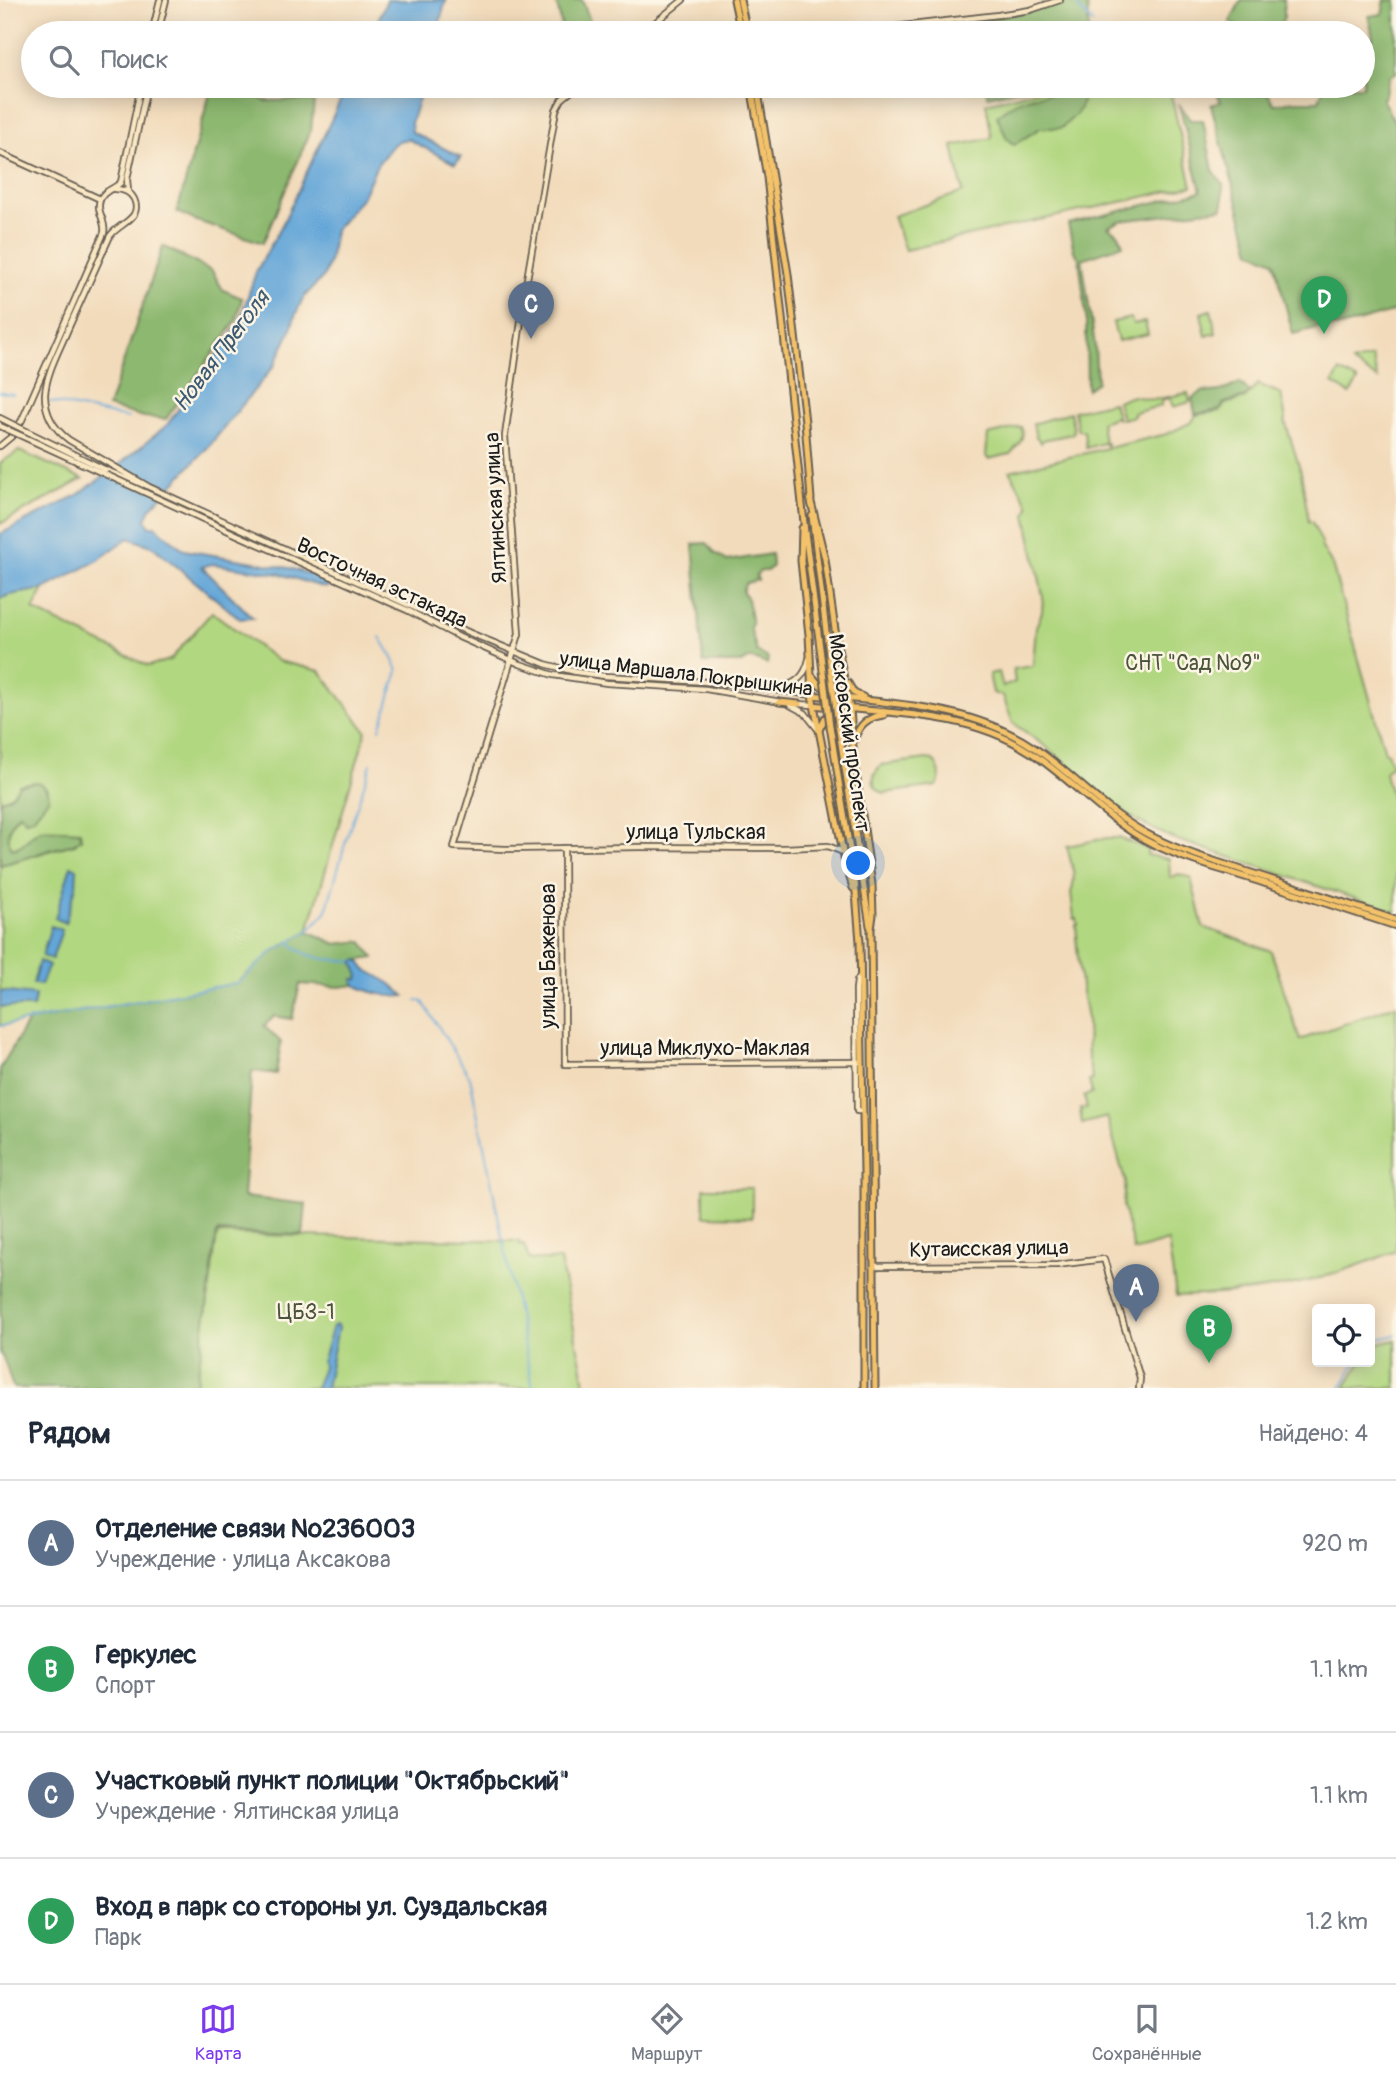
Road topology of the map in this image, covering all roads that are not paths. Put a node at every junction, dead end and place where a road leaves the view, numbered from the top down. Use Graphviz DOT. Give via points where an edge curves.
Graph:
graph roads {
  1 [pos="160,0"];
  2 [pos="166,0"];
  3 [pos="683,0"];
  4 [pos="734,0"];
  5 [pos="740,0"];
  6 [pos="1060,0"];
  7 [pos="155,21"];
  8 [pos="161,21"];
  9 [pos="657,21"];
  10 [pos="738,21"];
  11 [pos="744,21"];
  12 [pos="946,21"];
  13 [pos="138,98"];
  14 [pos="144,98"];
  15 [pos="563,98"];
  16 [pos="753,98"];
  17 [pos="759,98"];
  18 [pos="0,153"];
  19 [pos="114,188"];
  20 [pos="128,192"];
  21 [pos="770,196"];
  22 [pos="100,199"];
  23 [pos="777,199"];
  24 [pos="103,220"];
  25 [pos="120,225"];
  26 [pos="788,274"];
  27 [pos="778,275"];
  28 [pos="0,418"];
  29 [pos="0,426"];
  30 [pos="0,446"];
  31 [pos="149,487"];
  32 [pos="810,498"];
  33 [pos="802,504"];
  34 [pos="514,651"];
  35 [pos="810,652"];
  36 [pos="511,660"];
  37 [pos="810,671"];
  38 [pos="843,671"];
  39 [pos="770,690"];
  40 [pos="812,695"];
  41 [pos="848,698"];
  42 [pos="877,701"];
  43 [pos="779,702"];
  44 [pos="799,704"];
  45 [pos="813,705"];
  46 [pos="850,709"];
  47 [pos="900,714"];
  48 [pos="819,732"];
  49 [pos="852,735"];
  50 [pos="853,750"];
  51 [pos="839,828"];
  52 [pos="828,846"];
  53 [pos="454,847"];
  54 [pos="564,848"];
  55 [pos="844,853"];
  56 [pos="857,897"];
  57 [pos="1396,920"];
  58 [pos="1396,926"];
  59 [pos="871,929"];
  60 [pos="859,1062"];
  61 [pos="565,1064"];
  62 [pos="846,1064"];
  63 [pos="856,1072"];
  64 [pos="860,1111"];
  65 [pos="874,1171"];
  66 [pos="864,1172"];
  67 [pos="874,1266"];
  68 [pos="864,1388"];
  69 [pos="875,1388"];
  70 [pos="1139,1388"];
  1 -- 7 [label="main road"];
  2 -- 8 [label="main road"];
  3 -- 9 [label="main road"];
  4 -- 10 [label="main road"];
  5 -- 11 [label="main road"];
  6 -- 12 [label="main road" via="1030,10"];
  13 -- 19 [label="main road" via="121,181"];
  14 -- 20 [label="main road"];
  15 -- 34 [label="main road, Ялтинская улица" via="556,110 505,436 518,607"];
  16 -- 21 [label="main road, Московский проспект"];
  17 -- 23 [label="main road, Московский проспект"];
  18 -- 22 [label="main road"];
  19 -- 20 [label="main road"];
  19 -- 22 [label="main road"];
  20 -- 25 [label="main road" via="135,211 130,221"];
  21 -- 23 [label="main road"];
  21 -- 27 [label="main road, Московский проспект"];
  22 -- 24 [label="main road"];
  23 -- 26 [label="main road, Московский проспект"];
  24 -- 25 [label="main road"];
  24 -- 30 [label="main road" via="104,233 19,425"];
  25 -- 31 [label="main road" via="110,236 57,354 46,388 47,411 66,438"];
  26 -- 27 [label="main road"];
  26 -- 32 [label="main road, Московский проспект"];
  27 -- 33 [label="main road, Московский проспект"];
  28 -- 31 [label="main road, bridge"];
  29 -- 36 [label="main road, Восточная эстакада, bridge"];
  31 -- 34 [label="main road, Восточная эстакада"];
  32 -- 38 [label="main road"];
  32 -- 59 [label="main road, Московский проспект, bridge" via="838,724"];
  33 -- 35 [label="main road" via="801,561"];
  33 -- 56 [label="main road, Московский проспект, bridge"];
  34 -- 36 [label="main road, Ялтинская улица"];
  34 -- 39 [label="main road, улица Маршала Покрышкина" via="556,668 591,674"];
  35 -- 37 [label="main road"];
  35 -- 39 [label="main road" via="800,679"];
  36 -- 43 [label="main road, улица Маршала Покрышкина" via="553,676 706,689"];
  36 -- 53 [label="main road, Ялтинская улица"];
  37 -- 38 [label="main road" via="818,685 832,687 841,683"];
  37 -- 40 [label="main road"];
  38 -- 41 [label="main road"];
  38 -- 42 [label="main road" via="854,693"];
  39 -- 40 [label="main road, улица Маршала Покрышкина"];
  40 -- 41 [label="main road, улица Маршала Покрышкина"];
  40 -- 45 [label="main road"];
  41 -- 42 [label="main road, улица Маршала Покрышкина"];
  41 -- 46 [label="main road"];
  42 -- 57 [label="main road, улица Маршала Покрышкина" via="950,712 994,726 1034,747 1114,813 1154,838"];
  43 -- 44 [label="main road, улица Маршала Покрышкина"];
  43 -- 48 [label="main road" via="805,712"];
  44 -- 45 [label="main road, улица Маршала Покрышкина"];
  45 -- 46 [label="main road, улица Маршала Покрышкина"];
  45 -- 48 [label="main road"];
  46 -- 47 [label="main road, улица Маршала Покрышкина"];
  46 -- 49 [label="main road"];
  47 -- 50 [label="main road" via="864,722"];
  47 -- 58 [label="main road, улица Маршала Покрышкина" via="962,722 1009,740 1040,759 1115,821 1163,848"];
  48 -- 49 [label="main road" via="826,716 839,716 846,719"];
  48 -- 51 [label="main road"];
  49 -- 50 [label="main road"];
  50 -- 59 [label="main road" via="872,884"];
  51 -- 52 [label="main road" via="838,837"];
  51 -- 55 [label="main road"];
  52 -- 54 [label="main road, улица Тульская"];
  52 -- 55 [label="main road"];
  53 -- 54 [label="main road, улица Тульская"];
  54 -- 61 [label="main road, улица Баженова"];
  55 -- 56 [label="main road"];
  56 -- 60 [label="main road, Московский проспект"];
  59 -- 65 [label="main road"];
  60 -- 62 [label="main road, улица Миклухо-Маклая"];
  60 -- 63 [label="main road"];
  60 -- 64 [label="main road, Московский проспект"];
  61 -- 62 [label="main road, улица Миклухо-Маклая"];
  62 -- 63 [label="main road"];
  63 -- 64 [label="main road"];
  64 -- 66 [label="main road, Московский проспект"];
  65 -- 66 [label="main road"];
  65 -- 67 [label="main road"];
  66 -- 68 [label="main road, Московский проспект"];
  67 -- 69 [label="main road"];
  67 -- 70 [label="main road, Кутаисская улица" via="1057,1265 1104,1259 1140,1378"];
}
